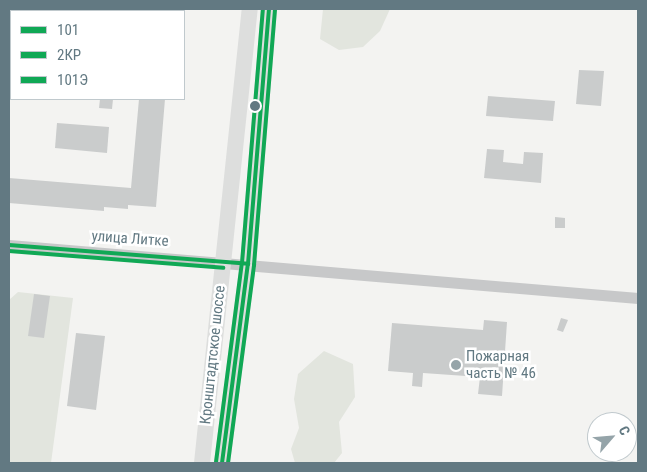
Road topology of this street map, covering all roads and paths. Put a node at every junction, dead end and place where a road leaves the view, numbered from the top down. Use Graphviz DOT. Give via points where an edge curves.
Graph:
graph roads {
  1 [pos="250,9"];
  2 [pos="269,9"];
  3 [pos="9,245"];
  4 [pos="223,262"];
  5 [pos="248,264"];
  6 [pos="638,298"];
  7 [pos="202,463"];
  8 [pos="222,463"];
  1 -- 4 [label="main road, Кронштадтское шоссе"];
  2 -- 5 [label="main road, Кронштадтское шоссе"];
  3 -- 4 [label="street, улица Литке"];
  4 -- 5 [label="street, улица Литке"];
  4 -- 7 [label="main road, Кронштадтское шоссе"];
  5 -- 6 [label="street, улица Литке"];
  5 -- 8 [label="main road, Кронштадтское шоссе"];
}
